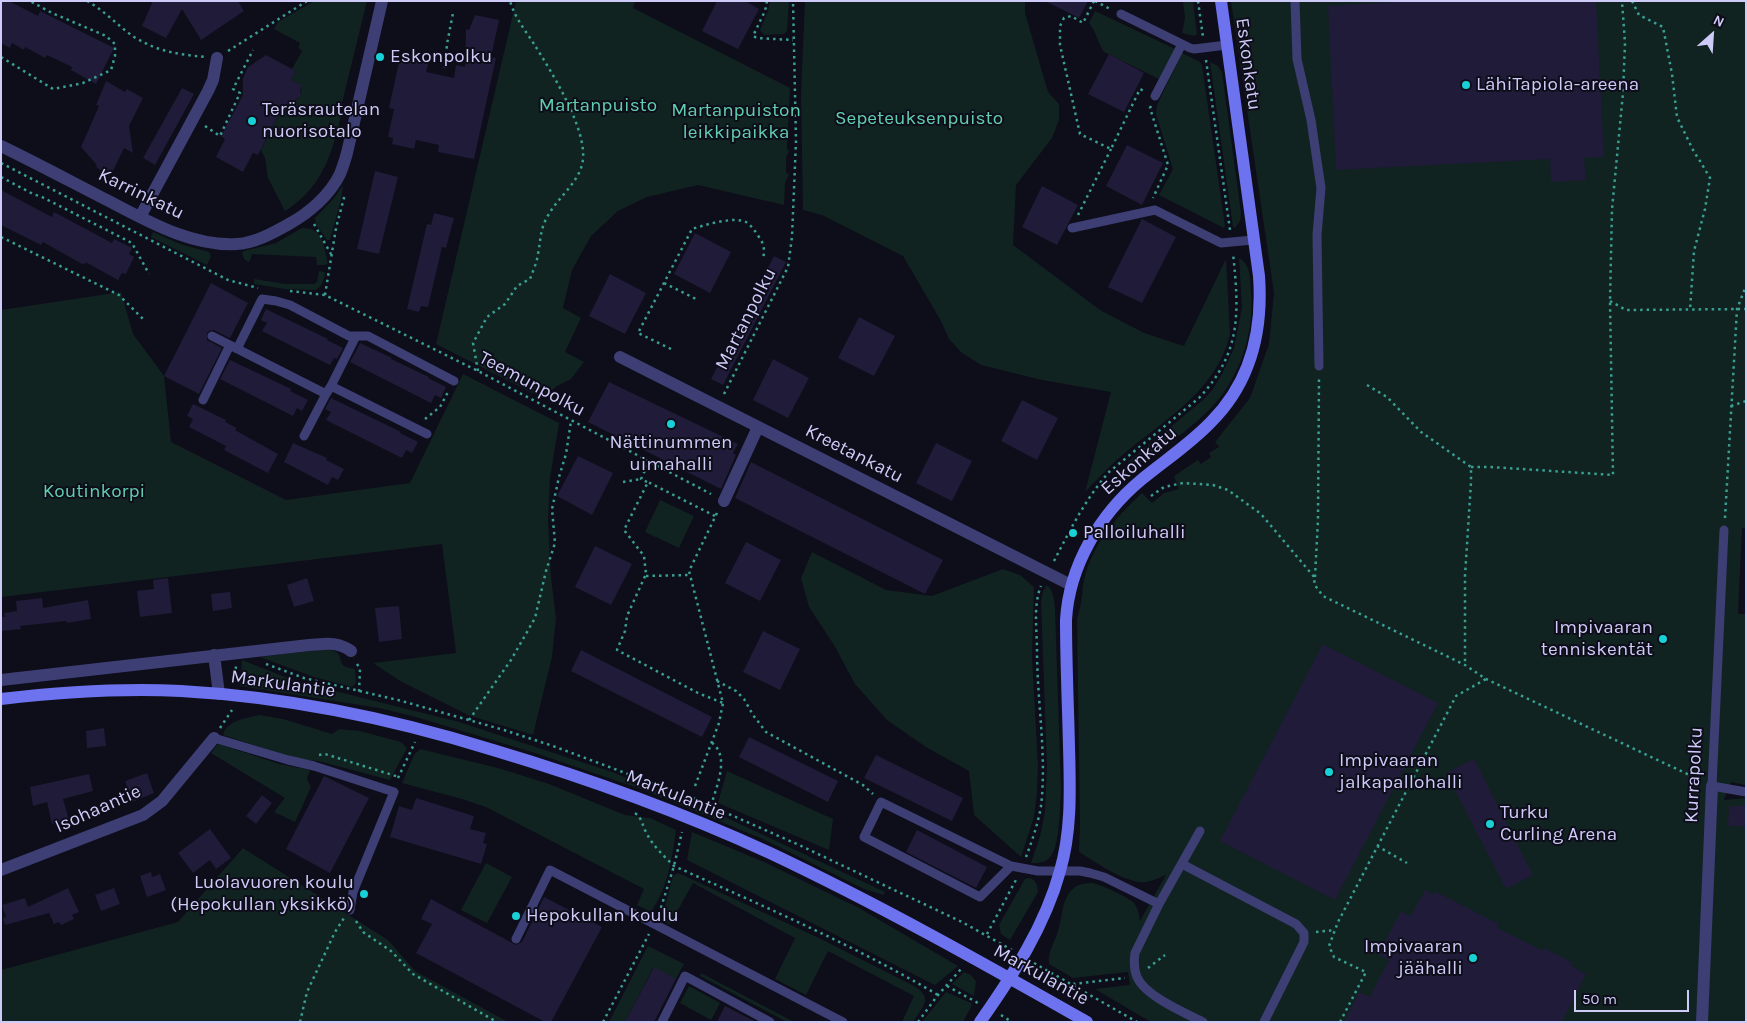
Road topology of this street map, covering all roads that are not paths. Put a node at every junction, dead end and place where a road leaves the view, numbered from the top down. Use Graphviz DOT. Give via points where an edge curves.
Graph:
graph roads {
  1 [pos="382,1"];
  2 [pos="1221,1"];
  3 [pos="1296,1"];
  4 [pos="1121,14"];
  5 [pos="1182,44"];
  6 [pos="1227,45"];
  7 [pos="216,58"];
  8 [pos="1155,96"];
  9 [pos="1,146"];
  10 [pos="140,217"];
  11 [pos="1072,228"];
  12 [pos="1253,240"];
  13 [pos="212,336"];
  14 [pos="356,336"];
  15 [pos="233,347"];
  16 [pos="620,357"];
  17 [pos="1319,366"];
  18 [pos="454,381"];
  19 [pos="331,386"];
  20 [pos="326,394"];
  21 [pos="202,400"];
  22 [pos="758,427"];
  23 [pos="423,432"];
  24 [pos="304,436"];
  25 [pos="724,501"];
  26 [pos="1724,530"];
  27 [pos="1071,585"];
  28 [pos="351,651"];
  29 [pos="214,655"];
  30 [pos="1,680"];
  31 [pos="218,694"];
  32 [pos="1,698"];
  33 [pos="214,738"];
  34 [pos="1712,786"];
  35 [pos="1746,792"];
  36 [pos="1200,831"];
  37 [pos="1182,864"];
  38 [pos="1010,866"];
  39 [pos="1,870"];
  40 [pos="1060,870"];
  41 [pos="1159,904"];
  42 [pos="350,910"];
  43 [pos="516,939"];
  44 [pos="1010,979"];
  45 [pos="662,1022"];
  46 [pos="770,1022"];
  47 [pos="843,1022"];
  48 [pos="980,1022"];
  49 [pos="1087,1022"];
  50 [pos="1203,1022"];
  51 [pos="1264,1022"];
  52 [pos="1702,1022"];
  1 -- 10 [label="street, Karrinkatu" via="347,153 340,174 317,204 272,234 237,244 200,240"];
  2 -- 6 [label="main road, Eskonkatu"];
  3 -- 17 [label="lane" via="1297,59 1311,120 1321,188 1317,235"];
  4 -- 5 [label="lane"];
  5 -- 6 [label="lane" via="1194,49"];
  5 -- 8 [label="lane"];
  6 -- 12 [label="main road, Eskonkatu"];
  7 -- 10 [label="street" via="213,80"];
  9 -- 10 [label="street, Karrinkatu"];
  11 -- 12 [label="lane" via="1155,210 1222,243"];
  12 -- 27 [label="main road, Eskonkatu" via="1259,276 1260,315 1254,348 1242,378 1211,422 1139,481 1108,513 1088,545"];
  13 -- 15 [label="lane"];
  14 -- 15 [label="lane" via="349,336 283,302 268,299 262,300"];
  14 -- 18 [label="lane" via="368,336"];
  14 -- 19 [label="lane"];
  15 -- 20 [label="lane"];
  15 -- 21 [label="lane"];
  16 -- 22 [label="street, Kreetankatu"];
  19 -- 20 [label="lane"];
  19 -- 23 [label="lane"];
  20 -- 24 [label="lane"];
  22 -- 25 [label="street"];
  22 -- 27 [label="street, Kreetankatu"];
  26 -- 34 [label="lane, Kurrapolku"];
  27 -- 40 [label="main road, Eskonkatu" via="1066,620 1070,802"];
  28 -- 29 [label="street, Markulantie" via="333,643"];
  29 -- 30 [label="street, Markulantie"];
  29 -- 31 [label="street, Markulantie"];
  31 -- 32 [label="main road, Markulantie" via="128,690"];
  31 -- 44 [label="main road, Markulantie" via="290,702 378,718 557,769 767,852 865,900"];
  33 -- 39 [label="street, Isohaantie" via="162,801 143,815"];
  33 -- 42 [label="lane" via="394,792 353,892"];
  34 -- 35 [label="lane"];
  34 -- 52 [label="street, Kurrapolku"];
  36 -- 37 [label="lane"];
  37 -- 41 [label="lane"];
  37 -- 51 [label="lane" via="1296,924 1304,933 1304,942"];
  38 -- 38 [label="lane" via="881,802 864,837 980,897"];
  38 -- 40 [label="lane"];
  40 -- 41 [label="lane" via="1104,877"];
  40 -- 44 [label="main road, Eskonkatu" via="1042,920"];
  41 -- 50 [label="lane" via="1135,953 1137,977 1166,1003"];
  43 -- 47 [label="lane" via="550,870"];
  44 -- 48 [label="main road, Eskonkatu"];
  44 -- 49 [label="main road, Markulantie"];
  45 -- 46 [label="lane" via="685,976"];
}
